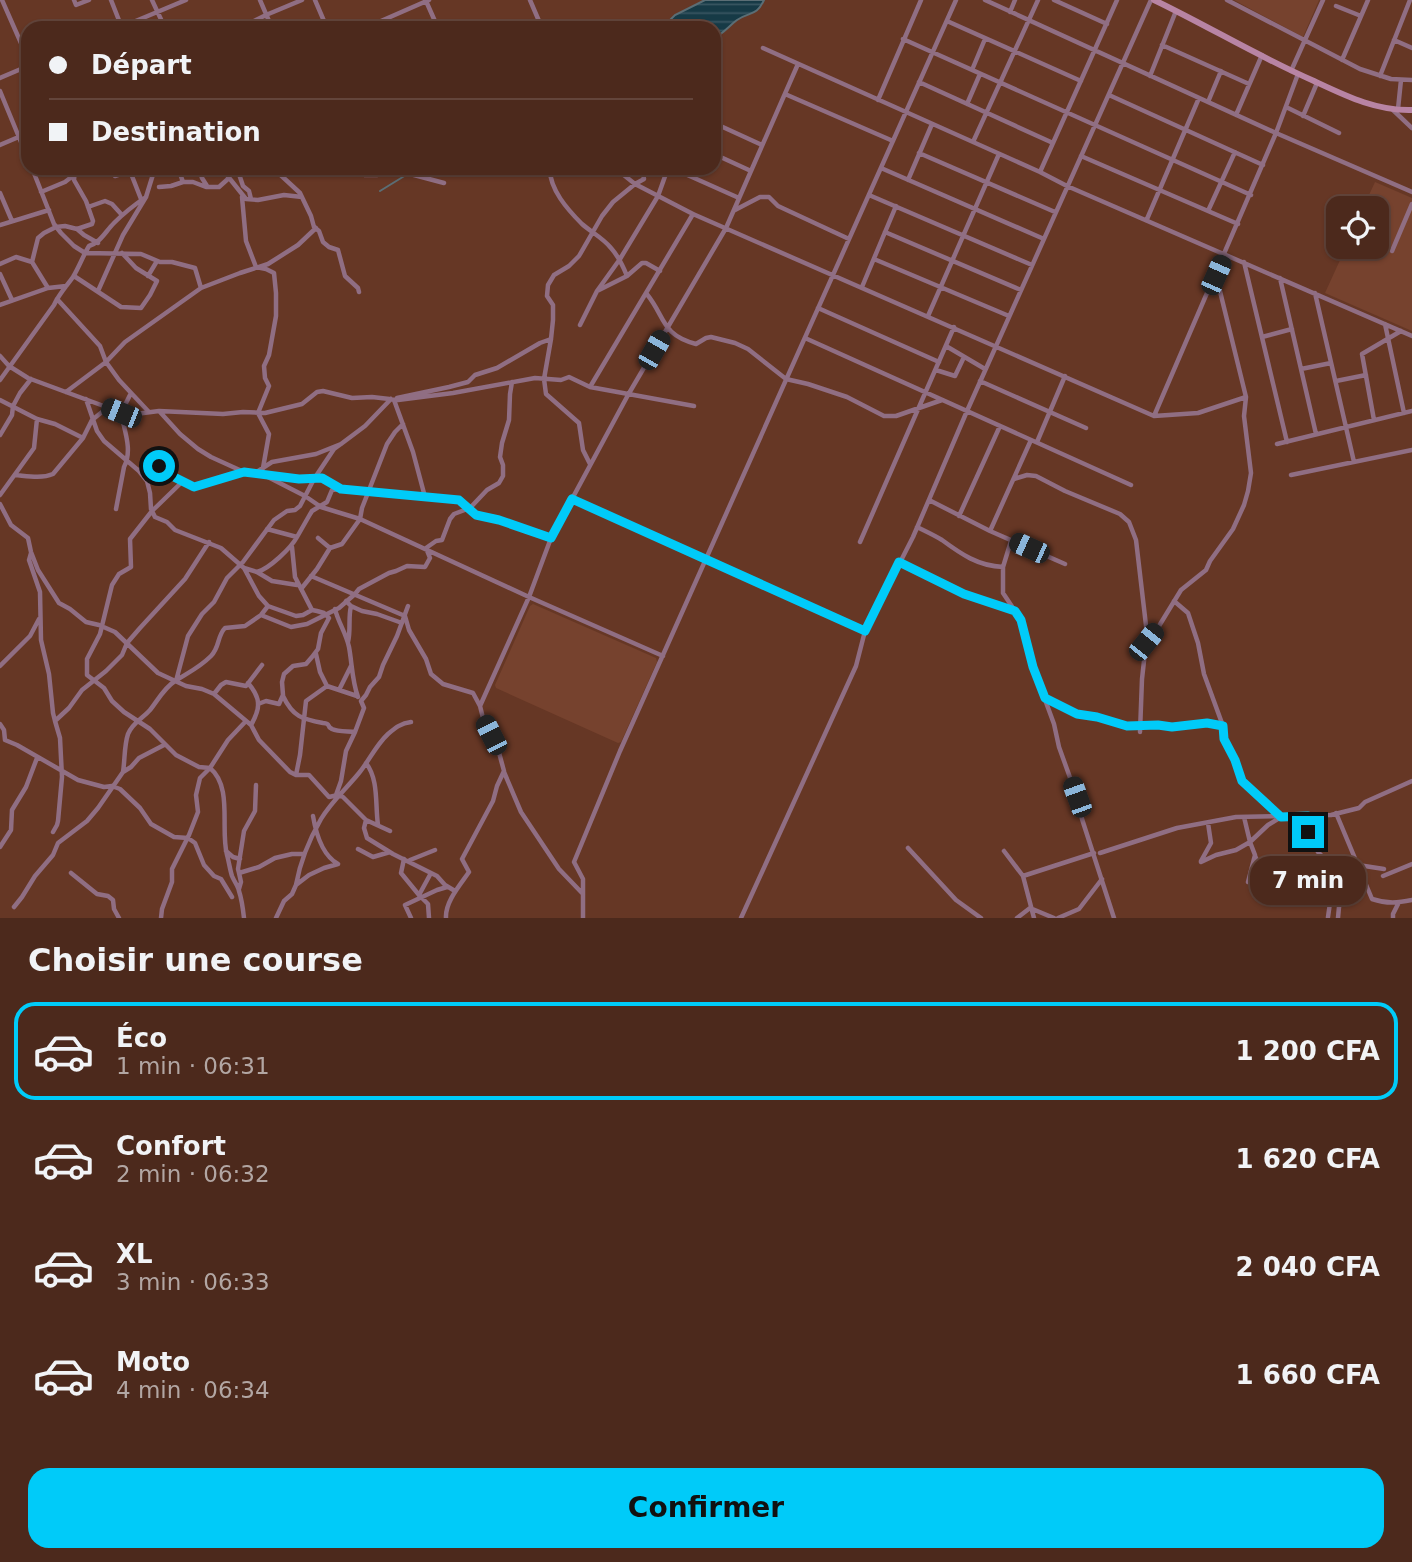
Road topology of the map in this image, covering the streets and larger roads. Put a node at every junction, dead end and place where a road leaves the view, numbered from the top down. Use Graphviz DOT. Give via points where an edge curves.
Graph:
graph roads {
  1 [pos="2,0"];
  2 [pos="74,0"];
  3 [pos="89,0"];
  4 [pos="111,0"];
  5 [pos="152,0"];
  6 [pos="186,0"];
  7 [pos="260,0"];
  8 [pos="302,0"];
  9 [pos="315,0"];
  10 [pos="530,0"];
  11 [pos="921,0"];
  12 [pos="956,0"];
  13 [pos="985,0"];
  14 [pos="1015,0"];
  15 [pos="1038,0"];
  16 [pos="1054,0"];
  17 [pos="1117,0"];
  18 [pos="1227,0"];
  19 [pos="1323,0"];
  20 [pos="1368,0"];
  21 [pos="1410,0"];
  22 [pos="425,1"];
  23 [pos="1157,1"];
  24 [pos="1336,6"];
  25 [pos="1176,11"];
  26 [pos="158,12"];
  27 [pos="1010,12"];
  28 [pos="266,15"];
  29 [pos="1361,16"];
  30 [pos="1028,20"];
  31 [pos="118,21"];
  32 [pos="137,21"];
  33 [pos="162,21"];
  34 [pos="254,21"];
  35 [pos="269,21"];
  36 [pos="324,21"];
  37 [pos="381,21"];
  38 [pos="435,21"];
  39 [pos="539,21"];
  40 [pos="947,21"];
  41 [pos="1107,24"];
  42 [pos="985,38"];
  43 [pos="904,40"];
  44 [pos="1305,40"];
  45 [pos="1394,40"];
  46 [pos="21,43"];
  47 [pos="1162,45"];
  48 [pos="763,48"];
  49 [pos="1412,48"];
  50 [pos="1094,50"];
  51 [pos="1014,51"];
  52 [pos="932,52"];
  53 [pos="1262,55"];
  54 [pos="1342,60"];
  55 [pos="798,64"];
  56 [pos="1123,64"];
  57 [pos="21,69"];
  58 [pos="972,70"];
  59 [pos="1221,71"];
  60 [pos="1295,72"];
  61 [pos="981,74"];
  62 [pos="1150,76"];
  63 [pos="1380,76"];
  64 [pos="0,78"];
  65 [pos="1401,80"];
  66 [pos="1412,80"];
  67 [pos="1081,81"];
  68 [pos="919,82"];
  69 [pos="1000,83"];
  70 [pos="1250,83"];
  71 [pos="1317,83"];
  72 [pos="0,91"];
  73 [pos="785,94"];
  74 [pos="1109,95"];
  75 [pos="1199,98"];
  76 [pos="878,100"];
  77 [pos="1208,102"];
  78 [pos="968,104"];
  79 [pos="1286,107"];
  80 [pos="1395,110"];
  81 [pos="1412,110"];
  82 [pos="906,112"];
  83 [pos="986,113"];
  84 [pos="1067,113"];
  85 [pos="1236,115"];
  86 [pos="1303,116"];
  87 [pos="932,124"];
  88 [pos="721,126"];
  89 [pos="1095,126"];
  90 [pos="1412,128"];
  91 [pos="1186,130"];
  92 [pos="1276,133"];
  93 [pos="1339,133"];
  94 [pos="19,137"];
  95 [pos="893,141"];
  96 [pos="21,142"];
  97 [pos="973,142"];
  98 [pos="1053,143"];
  99 [pos="0,145"];
  100 [pos="762,145"];
  101 [pos="1235,152"];
  102 [pos="919,153"];
  103 [pos="999,154"];
  104 [pos="1081,156"];
  105 [pos="721,157"];
  106 [pos="1172,160"];
  107 [pos="1263,164"];
  108 [pos="881,168"];
  109 [pos="751,171"];
  110 [pos="1040,172"];
  111 [pos="34,175"];
  112 [pos="74,175"];
  113 [pos="132,175"];
  114 [pos="152,175"];
  115 [pos="180,175"];
  116 [pos="201,175"];
  117 [pos="227,175"];
  118 [pos="239,175"];
  119 [pos="281,175"];
  120 [pos="414,175"];
  121 [pos="550,175"];
  122 [pos="624,175"];
  123 [pos="643,175"];
  124 [pos="668,175"];
  125 [pos="685,175"];
  126 [pos="229,178"];
  127 [pos="908,180"];
  128 [pos="183,182"];
  129 [pos="1221,182"];
  130 [pos="444,183"];
  131 [pos="986,183"];
  132 [pos="635,184"];
  133 [pos="1067,186"];
  134 [pos="159,187"];
  135 [pos="208,187"];
  136 [pos="1160,189"];
  137 [pos="0,192"];
  138 [pos="41,192"];
  139 [pos="1412,192"];
  140 [pos="869,195"];
  141 [pos="1251,195"];
  142 [pos="658,196"];
  143 [pos="242,197"];
  144 [pos="302,197"];
  145 [pos="144,198"];
  146 [pos="739,198"];
  147 [pos="251,200"];
  148 [pos="1412,204"];
  149 [pos="896,206"];
  150 [pos="88,207"];
  151 [pos="975,209"];
  152 [pos="48,210"];
  153 [pos="733,211"];
  154 [pos="1208,211"];
  155 [pos="1055,212"];
  156 [pos="693,214"];
  157 [pos="122,215"];
  158 [pos="0,216"];
  159 [pos="10,218"];
  160 [pos="1147,219"];
  161 [pos="1238,224"];
  162 [pos="0,225"];
  163 [pos="57,228"];
  164 [pos="726,228"];
  165 [pos="77,229"];
  166 [pos="316,229"];
  167 [pos="885,232"];
  168 [pos="593,233"];
  169 [pos="963,236"];
  170 [pos="849,239"];
  171 [pos="1044,239"];
  172 [pos="98,243"];
  173 [pos="1392,251"];
  174 [pos="85,253"];
  175 [pos="114,253"];
  176 [pos="122,253"];
  177 [pos="1225,254"];
  178 [pos="874,258"];
  179 [pos="620,259"];
  180 [pos="158,261"];
  181 [pos="952,261"];
  182 [pos="32,262"];
  183 [pos="1244,262"];
  184 [pos="0,264"];
  185 [pos="1032,265"];
  186 [pos="256,267"];
  187 [pos="660,271"];
  188 [pos="0,274"];
  189 [pos="833,275"];
  190 [pos="1216,275"];
  191 [pos="74,276"];
  192 [pos="148,276"];
  193 [pos="627,276"];
  194 [pos="1279,278"];
  195 [pos="67,286"];
  196 [pos="862,287"];
  197 [pos="941,287"];
  198 [pos="48,288"];
  199 [pos="201,288"];
  200 [pos="1021,290"];
  201 [pos="98,291"];
  202 [pos="597,291"];
  203 [pos="359,292"];
  204 [pos="646,293"];
  205 [pos="1315,293"];
  206 [pos="57,299"];
  207 [pos="12,300"];
  208 [pos="0,305"];
  209 [pos="818,308"];
  210 [pos="928,316"];
  211 [pos="1009,316"];
  212 [pos="1385,324"];
  213 [pos="580,325"];
  214 [pos="954,327"];
  215 [pos="667,328"];
  216 [pos="1292,329"];
  217 [pos="1401,331"];
  218 [pos="1412,336"];
  219 [pos="1262,337"];
  220 [pos="805,338"];
  221 [pos="1388,338"];
  222 [pos="551,339"];
  223 [pos="996,345"];
  224 [pos="946,346"];
  225 [pos="0,356"];
  226 [pos="964,358"];
  227 [pos="106,362"];
  228 [pos="939,362"];
  229 [pos="1331,362"];
  230 [pos="9,366"];
  231 [pos="985,369"];
  232 [pos="1301,369"];
  233 [pos="936,370"];
  234 [pos="1366,375"];
  235 [pos="1065,376"];
  236 [pos="31,379"];
  237 [pos="544,379"];
  238 [pos="786,379"];
  239 [pos="0,380"];
  240 [pos="980,381"];
  241 [pos="1335,381"];
  242 [pos="512,382"];
  243 [pos="590,387"];
  244 [pos="926,392"];
  245 [pos="65,393"];
  246 [pos="131,393"];
  247 [pos="628,395"];
  248 [pos="1246,397"];
  249 [pos="86,399"];
  250 [pos="393,399"];
  251 [pos="0,400"];
  252 [pos="942,400"];
  253 [pos="13,406"];
  254 [pos="694,406"];
  255 [pos="108,407"];
  256 [pos="918,409"];
  257 [pos="149,411"];
  258 [pos="159,411"];
  259 [pos="967,411"];
  260 [pos="1412,411"];
  261 [pos="1050,412"];
  262 [pos="121,413"];
  263 [pos="258,413"];
  264 [pos="1404,413"];
  265 [pos="1154,416"];
  266 [pos="37,419"];
  267 [pos="92,420"];
  268 [pos="1374,420"];
  269 [pos="403,424"];
  270 [pos="1000,426"];
  271 [pos="1346,427"];
  272 [pos="1086,428"];
  273 [pos="1316,434"];
  274 [pos="0,435"];
  275 [pos="83,438"];
  276 [pos="1034,441"];
  277 [pos="1287,442"];
  278 [pos="341,443"];
  279 [pos="1278,444"];
  280 [pos="1412,450"];
  281 [pos="127,462"];
  282 [pos="1354,462"];
  283 [pos="590,464"];
  284 [pos="139,471"];
  285 [pos="262,471"];
  286 [pos="244,472"];
  287 [pos="15,475"];
  288 [pos="1292,475"];
  289 [pos="314,479"];
  290 [pos="1014,479"];
  291 [pos="183,481"];
  292 [pos="1130,485"];
  293 [pos="341,489"];
  294 [pos="369,492"];
  295 [pos="0,495"];
  296 [pos="305,496"];
  297 [pos="425,497"];
  298 [pos="572,499"];
  299 [pos="929,500"];
  300 [pos="0,504"];
  301 [pos="321,507"];
  302 [pos="116,509"];
  303 [pos="469,509"];
  304 [pos="152,511"];
  305 [pos="959,516"];
  306 [pos="360,519"];
  307 [pos="917,527"];
  308 [pos="267,529"];
  309 [pos="990,531"];
  310 [pos="297,537"];
  311 [pos="318,538"];
  312 [pos="551,538"];
  313 [pos="1011,541"];
  314 [pos="209,542"];
  315 [pos="860,542"];
  316 [pos="292,546"];
  317 [pos="330,548"];
  318 [pos="426,550"];
  319 [pos="31,552"];
  320 [pos="705,561"];
  321 [pos="899,562"];
  322 [pos="1065,564"];
  323 [pos="242,566"];
  324 [pos="1003,567"];
  325 [pos="257,572"];
  326 [pos="311,576"];
  327 [pos="300,587"];
  328 [pos="355,594"];
  329 [pos="529,597"];
  330 [pos="346,601"];
  331 [pos="1174,601"];
  332 [pos="268,606"];
  333 [pos="351,606"];
  334 [pos="408,606"];
  335 [pos="335,609"];
  336 [pos="312,610"];
  337 [pos="1015,611"];
  338 [pos="326,614"];
  339 [pos="261,615"];
  340 [pos="405,616"];
  341 [pos="39,620"];
  342 [pos="402,623"];
  343 [pos="102,626"];
  344 [pos="865,631"];
  345 [pos="348,642"];
  346 [pos="1146,642"];
  347 [pos="127,643"];
  348 [pos="316,652"];
  349 [pos="663,656"];
  350 [pos="262,665"];
  351 [pos="351,665"];
  352 [pos="0,666"];
  353 [pos="94,681"];
  354 [pos="176,681"];
  355 [pos="248,683"];
  356 [pos="327,685"];
  357 [pos="339,690"];
  358 [pos="214,694"];
  359 [pos="283,695"];
  360 [pos="359,698"];
  361 [pos="1045,698"];
  362 [pos="258,704"];
  363 [pos="481,706"];
  364 [pos="303,718"];
  365 [pos="55,720"];
  366 [pos="138,721"];
  367 [pos="411,722"];
  368 [pos="249,723"];
  369 [pos="0,724"];
  370 [pos="1140,726"];
  371 [pos="1223,726"];
  372 [pos="355,732"];
  373 [pos="1140,732"];
  374 [pos="165,744"];
  375 [pos="37,758"];
  376 [pos="366,763"];
  377 [pos="210,768"];
  378 [pos="61,771"];
  379 [pos="504,771"];
  380 [pos="123,772"];
  381 [pos="296,775"];
  382 [pos="341,781"];
  383 [pos="1412,781"];
  384 [pos="256,785"];
  385 [pos="112,786"];
  386 [pos="345,788"];
  387 [pos="338,795"];
  388 [pos="350,803"];
  389 [pos="1336,813"];
  390 [pos="313,816"];
  391 [pos="1308,816"];
  392 [pos="1244,817"];
  393 [pos="1281,817"];
  394 [pos="366,820"];
  395 [pos="1208,822"];
  396 [pos="57,825"];
  397 [pos="378,825"];
  398 [pos="316,829"];
  399 [pos="390,831"];
  400 [pos="53,832"];
  401 [pos="188,838"];
  402 [pos="1250,842"];
  403 [pos="58,843"];
  404 [pos="308,845"];
  405 [pos="0,847"];
  406 [pos="908,848"];
  407 [pos="358,849"];
  408 [pos="435,850"];
  409 [pos="226,851"];
  410 [pos="323,851"];
  411 [pos="1004,851"];
  412 [pos="391,853"];
  413 [pos="1097,853"];
  414 [pos="305,854"];
  415 [pos="1255,855"];
  416 [pos="240,859"];
  417 [pos="406,860"];
  418 [pos="1412,864"];
  419 [pos="1358,865"];
  420 [pos="1384,869"];
  421 [pos="1336,870"];
  422 [pos="71,873"];
  423 [pos="239,873"];
  424 [pos="431,873"];
  425 [pos="1023,876"];
  426 [pos="1383,876"];
  427 [pos="1102,878"];
  428 [pos="1248,882"];
  429 [pos="296,885"];
  430 [pos="1350,886"];
  431 [pos="448,887"];
  432 [pos="239,889"];
  433 [pos="455,891"];
  434 [pos="1271,892"];
  435 [pos="583,894"];
  436 [pos="421,896"];
  437 [pos="232,897"];
  438 [pos="1412,900"];
  439 [pos="1399,903"];
  440 [pos="14,907"];
  441 [pos="1030,908"];
  442 [pos="444,917"];
  443 [pos="1328,917"];
  444 [pos="118,918"];
  445 [pos="161,918"];
  446 [pos="244,918"];
  447 [pos="276,918"];
  448 [pos="411,918"];
  449 [pos="429,918"];
  450 [pos="583,918"];
  451 [pos="741,918"];
  452 [pos="981,918"];
  453 [pos="1017,918"];
  454 [pos="1034,918"];
  455 [pos="1056,918"];
  456 [pos="1114,918"];
  457 [pos="1338,918"];
  458 [pos="1392,918"];
  1 -- 46 [label="street"];
  2 -- 3 [label="street" via="76,5"];
  4 -- 31 [label="street"];
  5 -- 26 [label="street"];
  6 -- 26 [label="street"];
  7 -- 28 [label="street"];
  8 -- 28 [label="street"];
  9 -- 36 [label="street"];
  10 -- 39 [label="street"];
  11 -- 43 [label="street"];
  12 -- 40 [label="street"];
  13 -- 27 [label="street"];
  14 -- 27 [label="street"];
  15 -- 30 [label="street"];
  16 -- 41 [label="street"];
  17 -- 41 [label="street"];
  18 -- 44 [label="street"];
  19 -- 44 [label="street"];
  20 -- 29 [label="street"];
  21 -- 45 [label="street"];
  22 -- 37 [label="street"];
  22 -- 38 [label="street"];
  23 -- 25 [label="street"];
  23 -- 56 [label="street"];
  24 -- 29 [label="street"];
  25 -- 47 [label="street"];
  25 -- 53 [label="street"];
  26 -- 32 [label="street"];
  26 -- 33 [label="street"];
  27 -- 30 [label="street"];
  28 -- 34 [label="street"];
  28 -- 35 [label="street"];
  29 -- 54 [label="street"];
  30 -- 50 [label="street"];
  30 -- 51 [label="street"];
  40 -- 42 [label="street"];
  40 -- 52 [label="street"];
  41 -- 50 [label="street"];
  42 -- 51 [label="street"];
  42 -- 58 [label="street"];
  43 -- 52 [label="street"];
  43 -- 76 [label="street"];
  44 -- 54 [label="street"];
  44 -- 60 [label="street"];
  45 -- 49 [label="street"];
  45 -- 63 [label="street"];
  47 -- 59 [label="street"];
  47 -- 62 [label="street"];
  48 -- 55 [label="street"];
  50 -- 56 [label="street"];
  50 -- 67 [label="street"];
  51 -- 67 [label="street"];
  51 -- 69 [label="street"];
  52 -- 58 [label="street"];
  52 -- 68 [label="street"];
  53 -- 60 [label="street"];
  53 -- 70 [label="street"];
  54 -- 63 [label="street"];
  55 -- 73 [label="street"];
  55 -- 76 [label="street"];
  56 -- 62 [label="street"];
  56 -- 74 [label="street"];
  57 -- 64 [label="street"];
  58 -- 61 [label="street"];
  59 -- 70 [label="street"];
  59 -- 77 [label="street"];
  60 -- 71 [label="street"];
  60 -- 79 [label="street"];
  61 -- 69 [label="street"];
  61 -- 78 [label="street"];
  62 -- 75 [label="street"];
  63 -- 65 [label="street"];
  65 -- 66 [label="street"];
  65 -- 80 [label="street"];
  67 -- 84 [label="street"];
  68 -- 78 [label="street"];
  68 -- 82 [label="street"];
  69 -- 83 [label="street"];
  69 -- 84 [label="street"];
  70 -- 85 [label="street"];
  71 -- 80 [label="street" via="1355,100"];
  71 -- 86 [label="street"];
  72 -- 94 [label="street"];
  73 -- 95 [label="street"];
  73 -- 100 [label="street"];
  74 -- 89 [label="street"];
  74 -- 91 [label="street"];
  75 -- 77 [label="street"];
  75 -- 91 [label="street"];
  76 -- 82 [label="street"];
  77 -- 85 [label="street"];
  78 -- 83 [label="street"];
  79 -- 86 [label="street"];
  79 -- 92 [label="street"];
  80 -- 81 [label="street"];
  80 -- 90 [label="street"];
  82 -- 87 [label="street"];
  82 -- 95 [label="street"];
  83 -- 97 [label="street"];
  83 -- 98 [label="street"];
  84 -- 89 [label="street"];
  84 -- 98 [label="street"];
  85 -- 92 [label="street"];
  86 -- 93 [label="street"];
  87 -- 97 [label="street"];
  87 -- 102 [label="street"];
  88 -- 100 [label="street"];
  89 -- 104 [label="street"];
  89 -- 106 [label="street"];
  91 -- 101 [label="street"];
  91 -- 106 [label="street"];
  92 -- 107 [label="street"];
  92 -- 139 [label="street"];
  94 -- 96 [label="street"];
  94 -- 99 [label="street"];
  95 -- 108 [label="street"];
  97 -- 103 [label="street"];
  98 -- 110 [label="street"];
  100 -- 109 [label="street"];
  101 -- 107 [label="street"];
  101 -- 129 [label="street"];
  102 -- 127 [label="street"];
  102 -- 131 [label="street"];
  103 -- 110 [label="street"];
  103 -- 131 [label="street"];
  104 -- 133 [label="street"];
  104 -- 136 [label="street"];
  105 -- 109 [label="street"];
  106 -- 129 [label="street"];
  106 -- 136 [label="street"];
  107 -- 141 [label="street"];
  108 -- 127 [label="street"];
  108 -- 140 [label="street"];
  109 -- 146 [label="street"];
  110 -- 133 [label="street"];
  111 -- 138 [label="street"];
  112 -- 138 [label="street"];
  112 -- 150 [label="street"];
  113 -- 145 [label="street"];
  114 -- 145 [label="street"];
  115 -- 128 [label="street"];
  116 -- 135 [label="street"];
  117 -- 126 [label="street"];
  118 -- 147 [label="street"];
  119 -- 144 [label="street"];
  120 -- 130 [label="street"];
  121 -- 168 [label="street" via="561,199"];
  122 -- 132 [label="street"];
  123 -- 132 [label="street"];
  124 -- 142 [label="street"];
  125 -- 146 [label="street"];
  126 -- 135 [label="street" via="219,187"];
  126 -- 143 [label="street"];
  127 -- 151 [label="street"];
  128 -- 134 [label="street"];
  128 -- 135 [label="street"];
  129 -- 141 [label="street"];
  129 -- 154 [label="street"];
  131 -- 151 [label="street"];
  131 -- 155 [label="street"];
  132 -- 142 [label="street"];
  132 -- 168 [label="street" via="613,202"];
  133 -- 155 [label="street"];
  133 -- 160 [label="street"];
  136 -- 154 [label="street"];
  136 -- 160 [label="street"];
  137 -- 159 [label="street"];
  138 -- 152 [label="street"];
  140 -- 149 [label="street"];
  140 -- 170 [label="street"];
  141 -- 161 [label="street"];
  142 -- 156 [label="street"];
  142 -- 179 [label="street"];
  143 -- 147 [label="street"];
  143 -- 186 [label="street" via="246,241"];
  144 -- 147 [label="street"];
  144 -- 166 [label="street"];
  145 -- 157 [label="street"];
  145 -- 175 [label="street"];
  146 -- 153 [label="street"];
  148 -- 173 [label="street"];
  149 -- 167 [label="street"];
  149 -- 169 [label="street"];
  150 -- 157 [label="street" via="105,201"];
  150 -- 165 [label="street" via="93,221"];
  151 -- 169 [label="street"];
  151 -- 171 [label="street"];
  152 -- 159 [label="street"];
  152 -- 163 [label="street"];
  153 -- 164 [label="street"];
  153 -- 170 [label="street" via="769,197 778,206"];
  154 -- 161 [label="street"];
  155 -- 171 [label="street"];
  156 -- 164 [label="street"];
  156 -- 187 [label="street"];
  157 -- 172 [label="street"];
  158 -- 159 [label="street"];
  159 -- 162 [label="street"];
  160 -- 177 [label="street"];
  161 -- 177 [label="street"];
  163 -- 165 [label="street"];
  163 -- 174 [label="street"];
  163 -- 182 [label="street" via="38,238"];
  164 -- 189 [label="street"];
  164 -- 215 [label="street"];
  165 -- 172 [label="street"];
  166 -- 186 [label="street" via="268,264"];
  166 -- 203 [label="street" via="323,242 338,250 345,276"];
  167 -- 178 [label="street"];
  167 -- 181 [label="street"];
  168 -- 179 [label="street"];
  168 -- 222 [label="street" via="579,256 548,285 547,296 553,305"];
  169 -- 181 [label="street"];
  169 -- 185 [label="street"];
  170 -- 189 [label="street"];
  171 -- 185 [label="street"];
  172 -- 174 [label="street"];
  174 -- 175 [label="street"];
  174 -- 191 [label="street"];
  175 -- 176 [label="street"];
  175 -- 201 [label="street"];
  176 -- 180 [label="street"];
  176 -- 192 [label="street"];
  177 -- 183 [label="street"];
  177 -- 190 [label="street"];
  178 -- 196 [label="street"];
  178 -- 197 [label="street"];
  179 -- 193 [label="street"];
  179 -- 202 [label="street"];
  180 -- 192 [label="street"];
  180 -- 199 [label="street" via="195,268"];
  181 -- 197 [label="street"];
  181 -- 200 [label="street"];
  182 -- 184 [label="street" via="16,257"];
  182 -- 198 [label="street"];
  183 -- 194 [label="street"];
  183 -- 219 [label="street"];
  185 -- 200 [label="street"];
  186 -- 199 [label="street"];
  186 -- 263 [label="street" via="274,273 276,293 276,316 264,366 269,386"];
  187 -- 193 [label="street" via="642,263"];
  187 -- 204 [label="street"];
  188 -- 207 [label="street"];
  189 -- 196 [label="street"];
  189 -- 209 [label="street"];
  190 -- 248 [label="street"];
  190 -- 265 [label="street"];
  191 -- 195 [label="street"];
  191 -- 201 [label="street"];
  192 -- 201 [label="street" via="157,281 141,308 121,307"];
  193 -- 202 [label="street"];
  194 -- 205 [label="street"];
  194 -- 216 [label="street"];
  195 -- 198 [label="street"];
  195 -- 206 [label="street"];
  196 -- 210 [label="street"];
  197 -- 210 [label="street"];
  197 -- 211 [label="street"];
  198 -- 207 [label="street"];
  199 -- 227 [label="street" via="125,342"];
  200 -- 211 [label="street"];
  202 -- 213 [label="street"];
  204 -- 215 [label="street"];
  204 -- 243 [label="street"];
  205 -- 212 [label="street"];
  205 -- 229 [label="street"];
  206 -- 227 [label="street" via="100,346"];
  206 -- 230 [label="street"];
  207 -- 208 [label="street"];
  209 -- 220 [label="street"];
  209 -- 228 [label="street"];
  210 -- 214 [label="street"];
  211 -- 223 [label="street"];
  212 -- 217 [label="street"];
  212 -- 221 [label="street"];
  214 -- 223 [label="street"];
  214 -- 224 [label="street"];
  215 -- 238 [label="street" via="696,344 711,337 742,346"];
  215 -- 247 [label="street"];
  216 -- 219 [label="street"];
  216 -- 232 [label="street"];
  217 -- 218 [label="street"];
  217 -- 221 [label="street"];
  219 -- 277 [label="street"];
  220 -- 238 [label="street"];
  220 -- 244 [label="street"];
  221 -- 234 [label="street" via="1362,354"];
  221 -- 264 [label="street"];
  222 -- 237 [label="street"];
  222 -- 250 [label="street" via="468,382"];
  223 -- 231 [label="street"];
  223 -- 235 [label="street"];
  224 -- 226 [label="street"];
  224 -- 228 [label="street"];
  225 -- 230 [label="street"];
  226 -- 231 [label="street"];
  226 -- 233 [label="street" via="955,376"];
  227 -- 245 [label="street"];
  227 -- 246 [label="street"];
  228 -- 233 [label="street"];
  229 -- 232 [label="street"];
  229 -- 241 [label="street"];
  230 -- 236 [label="street"];
  230 -- 239 [label="street"];
  231 -- 240 [label="street"];
  232 -- 273 [label="street"];
  233 -- 244 [label="street"];
  234 -- 241 [label="street"];
  234 -- 268 [label="street"];
  235 -- 261 [label="street"];
  235 -- 265 [label="street"];
  236 -- 245 [label="street"];
  236 -- 253 [label="street"];
  237 -- 242 [label="street"];
  237 -- 243 [label="street" via="569,377"];
  237 -- 283 [label="street" via="547,394 579,423"];
  238 -- 256 [label="street" via="847,397 884,416"];
  238 -- 320 [label="street"];
  240 -- 259 [label="street"];
  240 -- 261 [label="street"];
  241 -- 271 [label="street"];
  242 -- 250 [label="street"];
  242 -- 303 [label="street" via="500,457 503,476"];
  243 -- 247 [label="street"];
  244 -- 252 [label="street"];
  244 -- 256 [label="street"];
  245 -- 249 [label="street"];
  246 -- 257 [label="street"];
  246 -- 262 [label="street"];
  247 -- 254 [label="street"];
  247 -- 283 [label="street"];
  248 -- 265 [label="street" via="1198,413"];
  248 -- 331 [label="street" via="1251,472 1244,505 1206,570"];
  249 -- 255 [label="street"];
  249 -- 267 [label="street"];
  250 -- 263 [label="street" via="352,398 323,391 302,404"];
  250 -- 269 [label="street"];
  250 -- 278 [label="street"];
  251 -- 253 [label="street"];
  252 -- 256 [label="street"];
  252 -- 259 [label="street"];
  253 -- 266 [label="street"];
  253 -- 274 [label="street"];
  255 -- 262 [label="street"];
  255 -- 267 [label="street"];
  256 -- 315 [label="street"];
  257 -- 258 [label="street"];
  257 -- 262 [label="street"];
  258 -- 263 [label="street"];
  258 -- 286 [label="street" via="198,449"];
  259 -- 270 [label="street"];
  259 -- 299 [label="street"];
  260 -- 264 [label="street"];
  261 -- 272 [label="street"];
  261 -- 276 [label="street"];
  262 -- 281 [label="street"];
  263 -- 285 [label="street" via="269,434"];
  264 -- 268 [label="street"];
  266 -- 275 [label="street"];
  266 -- 287 [label="street" via="34,448"];
  267 -- 275 [label="street"];
  267 -- 281 [label="street" via="104,441"];
  268 -- 271 [label="street"];
  269 -- 294 [label="street" via="387,444"];
  269 -- 297 [label="street"];
  270 -- 276 [label="street"];
  270 -- 305 [label="street"];
  271 -- 273 [label="street"];
  271 -- 282 [label="street"];
  273 -- 277 [label="street"];
  275 -- 287 [label="street" via="53,474 37,478"];
  276 -- 290 [label="street"];
  276 -- 292 [label="street"];
  277 -- 279 [label="street"];
  278 -- 285 [label="street" via="316,454 272,462"];
  278 -- 289 [label="street"];
  280 -- 282 [label="street"];
  281 -- 284 [label="street"];
  281 -- 302 [label="street"];
  282 -- 288 [label="street"];
  283 -- 298 [label="street"];
  284 -- 291 [label="street" via="145,464 159,466"];
  284 -- 304 [label="street" via="147,481"];
  285 -- 286 [label="street"];
  285 -- 289 [label="street"];
  285 -- 296 [label="street"];
  286 -- 291 [label="street" via="194,487"];
  287 -- 295 [label="street"];
  289 -- 293 [label="street" via="322,478"];
  289 -- 296 [label="street"];
  290 -- 309 [label="street"];
  290 -- 346 [label="street" via="1036,476 1129,522 1136,540"];
  291 -- 304 [label="street"];
  293 -- 294 [label="street"];
  293 -- 301 [label="street" via="332,490"];
  294 -- 297 [label="street"];
  294 -- 306 [label="street"];
  296 -- 301 [label="street"];
  296 -- 308 [label="street" via="300,506"];
  297 -- 303 [label="street" via="459,500"];
  298 -- 312 [label="street"];
  298 -- 320 [label="street"];
  299 -- 305 [label="street"];
  299 -- 307 [label="street"];
  300 -- 319 [label="street" via="11,524 27,538"];
  301 -- 306 [label="street"];
  301 -- 310 [label="street" via="312,511"];
  303 -- 312 [label="street"];
  303 -- 318 [label="street" via="454,514 442,540"];
  304 -- 314 [label="street" via="175,530"];
  304 -- 343 [label="street" via="130,539 131,566 112,585"];
  305 -- 309 [label="street"];
  306 -- 317 [label="street" via="342,544"];
  306 -- 318 [label="street"];
  307 -- 321 [label="street"];
  307 -- 324 [label="street" via="970,559"];
  308 -- 310 [label="street"];
  308 -- 323 [label="street"];
  309 -- 313 [label="street"];
  310 -- 316 [label="street"];
  311 -- 317 [label="street"];
  312 -- 329 [label="street"];
  313 -- 322 [label="street"];
  313 -- 324 [label="street"];
  314 -- 323 [label="street"];
  314 -- 347 [label="street" via="185,579"];
  316 -- 325 [label="street"];
  316 -- 327 [label="street" via="293,570"];
  317 -- 326 [label="street"];
  318 -- 328 [label="street" via="430,558 425,568 407,566"];
  318 -- 329 [label="street"];
  319 -- 341 [label="street" via="29,560 40,592"];
  319 -- 343 [label="street" via="55,599 86,622"];
  320 -- 344 [label="street"];
  320 -- 349 [label="street"];
  321 -- 337 [label="street" via="964,594"];
  321 -- 344 [label="street"];
  323 -- 325 [label="street"];
  323 -- 332 [label="street"];
  323 -- 354 [label="street" via="227,578 191,632"];
  324 -- 337 [label="street" via="1003,593"];
  325 -- 327 [label="street" via="272,582"];
  326 -- 327 [label="street"];
  326 -- 328 [label="street"];
  327 -- 336 [label="street"];
  328 -- 330 [label="street"];
  328 -- 340 [label="street"];
  329 -- 349 [label="street"];
  329 -- 363 [label="street"];
  330 -- 333 [label="street"];
  330 -- 335 [label="street"];
  331 -- 346 [label="street"];
  331 -- 371 [label="street" via="1188,613"];
  332 -- 336 [label="street" via="296,616"];
  332 -- 339 [label="street"];
  333 -- 342 [label="street"];
  333 -- 345 [label="street"];
  334 -- 340 [label="street"];
  335 -- 338 [label="street"];
  335 -- 345 [label="street"];
  336 -- 338 [label="street"];
  337 -- 361 [label="street"];
  338 -- 339 [label="street" via="291,627"];
  338 -- 348 [label="street" via="329,618"];
  339 -- 354 [label="street" via="245,626 225,628 217,650"];
  340 -- 342 [label="street"];
  340 -- 363 [label="street" via="431,674 443,684 473,693"];
  341 -- 352 [label="street"];
  341 -- 365 [label="street"];
  342 -- 360 [label="street" via="379,677"];
  343 -- 347 [label="street"];
  343 -- 353 [label="street" via="87,659 87,675"];
  344 -- 451 [label="street" via="856,666"];
  345 -- 351 [label="street"];
  346 -- 370 [label="street"];
  347 -- 353 [label="street"];
  347 -- 354 [label="street" via="155,671"];
  348 -- 356 [label="street"];
  348 -- 359 [label="street" via="306,664 286,671"];
  349 -- 435 [label="street" via="574,862 583,879"];
  350 -- 355 [label="street"];
  351 -- 357 [label="street"];
  351 -- 360 [label="street"];
  353 -- 365 [label="street"];
  353 -- 366 [label="street"];
  354 -- 358 [label="street"];
  354 -- 366 [label="street"];
  355 -- 358 [label="street" via="223,682"];
  355 -- 362 [label="street"];
  356 -- 357 [label="street"];
  356 -- 364 [label="street" via="306,701"];
  357 -- 360 [label="street"];
  358 -- 368 [label="street"];
  359 -- 362 [label="street" via="279,704"];
  359 -- 364 [label="street" via="291,711"];
  360 -- 372 [label="street" via="364,708"];
  361 -- 370 [label="street" via="1077,714"];
  361 -- 413 [label="street"];
  362 -- 368 [label="street" via="257,715"];
  363 -- 379 [label="street"];
  364 -- 372 [label="street"];
  364 -- 381 [label="street"];
  365 -- 378 [label="street"];
  366 -- 374 [label="street"];
  366 -- 380 [label="street" via="128,735"];
  367 -- 376 [label="street" via="390,733"];
  368 -- 377 [label="street" via="228,740"];
  368 -- 381 [label="street" via="259,740"];
  369 -- 375 [label="street" via="5,740"];
  370 -- 371 [label="street"];
  370 -- 373 [label="street"];
  371 -- 393 [label="street" via="1242,781"];
  372 -- 382 [label="street" via="347,747"];
  374 -- 377 [label="street" via="185,760"];
  374 -- 380 [label="street"];
  375 -- 378 [label="street"];
  375 -- 405 [label="street"];
  376 -- 386 [label="street"];
  376 -- 397 [label="street" via="373,778"];
  377 -- 401 [label="street" via="200,778 198,812"];
  377 -- 409 [label="street" via="221,783"];
  378 -- 385 [label="street" via="104,788"];
  378 -- 396 [label="street"];
  379 -- 433 [label="street" via="463,859 469,872"];
  379 -- 435 [label="street" via="521,811 559,869"];
  380 -- 385 [label="street"];
  381 -- 387 [label="street" via="309,775 329,797"];
  382 -- 386 [label="street"];
  382 -- 387 [label="street"];
  383 -- 389 [label="street"];
  384 -- 416 [label="street" via="255,811 244,831"];
  385 -- 401 [label="street" via="128,796 151,824"];
  385 -- 403 [label="street" via="87,821"];
  386 -- 387 [label="street"];
  386 -- 388 [label="street"];
  387 -- 388 [label="street"];
  387 -- 398 [label="street"];
  388 -- 394 [label="street"];
  389 -- 391 [label="street"];
  389 -- 419 [label="street"];
  390 -- 398 [label="street"];
  391 -- 393 [label="street"];
  391 -- 421 [label="street" via="1308,832 1318,852"];
  392 -- 393 [label="street"];
  392 -- 395 [label="street"];
  392 -- 402 [label="street"];
  393 -- 402 [label="street"];
  394 -- 397 [label="street"];
  394 -- 412 [label="street" via="366,836"];
  395 -- 402 [label="street" via="1211,843 1201,862"];
  395 -- 413 [label="street"];
  396 -- 400 [label="street"];
  396 -- 403 [label="street"];
  397 -- 399 [label="street"];
  398 -- 404 [label="street"];
  398 -- 410 [label="street"];
  401 -- 437 [label="street"];
  401 -- 445 [label="street" via="172,869"];
  402 -- 415 [label="street"];
  403 -- 440 [label="street"];
  404 -- 410 [label="street"];
  404 -- 414 [label="street"];
  406 -- 452 [label="street" via="956,900"];
  407 -- 412 [label="street" via="373,857"];
  408 -- 417 [label="street"];
  409 -- 416 [label="street"];
  409 -- 432 [label="street"];
  410 -- 429 [label="street" via="338,864"];
  411 -- 425 [label="street"];
  412 -- 417 [label="street"];
  413 -- 425 [label="street"];
  413 -- 427 [label="street"];
  414 -- 423 [label="street" via="275,858"];
  414 -- 429 [label="street"];
  415 -- 428 [label="street"];
  415 -- 434 [label="street"];
  416 -- 423 [label="street"];
  417 -- 424 [label="street"];
  417 -- 436 [label="street" via="402,876"];
  418 -- 426 [label="street"];
  419 -- 420 [label="street"];
  419 -- 430 [label="street"];
  419 -- 439 [label="street" via="1372,900"];
  421 -- 430 [label="street"];
  421 -- 443 [label="street" via="1328,887"];
  422 -- 444 [label="street" via="97,894 113,900"];
  423 -- 432 [label="street"];
  424 -- 431 [label="street"];
  424 -- 436 [label="street"];
  425 -- 441 [label="street"];
  427 -- 455 [label="street" via="1079,909"];
  427 -- 456 [label="street"];
  429 -- 447 [label="street"];
  430 -- 457 [label="street"];
  431 -- 433 [label="street"];
  431 -- 436 [label="street"];
  432 -- 446 [label="street"];
  433 -- 442 [label="street"];
  435 -- 450 [label="street"];
  436 -- 448 [label="street" via="405,905"];
  436 -- 449 [label="street"];
  438 -- 439 [label="street"];
  439 -- 458 [label="street"];
  441 -- 453 [label="street"];
  441 -- 454 [label="street"];
  441 -- 455 [label="street"];
}
